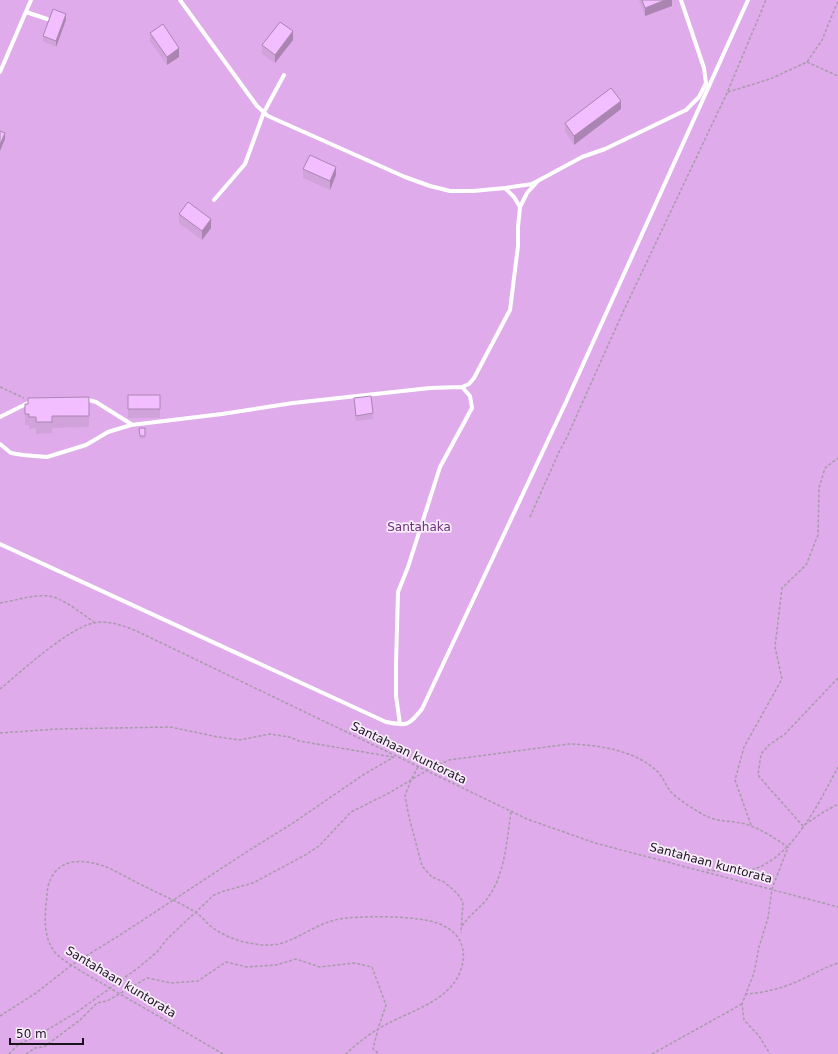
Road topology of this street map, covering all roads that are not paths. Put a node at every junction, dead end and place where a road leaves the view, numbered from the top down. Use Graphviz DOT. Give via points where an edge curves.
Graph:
graph roads {
  1 [pos="31,0"];
  2 [pos="180,0"];
  3 [pos="681,0"];
  4 [pos="748,0"];
  5 [pos="26,12"];
  6 [pos="47,19"];
  7 [pos="0,72"];
  8 [pos="284,75"];
  9 [pos="264,112"];
  10 [pos="538,181"];
  11 [pos="505,188"];
  12 [pos="214,200"];
  13 [pos="520,207"];
  14 [pos="462,387"];
  15 [pos="79,399"];
  16 [pos="37,401"];
  17 [pos="0,417"];
  18 [pos="131,425"];
  19 [pos="0,444"];
  20 [pos="0,544"];
  21 [pos="400,724"];
  1 -- 5 [label="lane"];
  2 -- 9 [label="lane"];
  3 -- 10 [label="lane" via="704,68 706,83 699,97 686,110"];
  4 -- 21 [label="lane" via="566,402 422,709 411,722"];
  5 -- 6 [label="lane"];
  5 -- 7 [label="lane"];
  8 -- 9 [label="lane"];
  9 -- 11 [label="lane" via="268,116 430,186 450,191"];
  9 -- 12 [label="lane" via="245,164"];
  10 -- 11 [label="lane"];
  10 -- 13 [label="lane" via="527,193"];
  11 -- 13 [label="lane"];
  13 -- 14 [label="lane" via="510,310 474,378"];
  14 -- 18 [label="lane" via="430,388 293,403"];
  14 -- 21 [label="lane" via="470,396 472,408 440,467 398,592 396,696"];
  15 -- 18 [label="lane" via="96,402"];
  16 -- 17 [label="lane" via="29,402"];
  18 -- 19 [label="lane" via="108,432 86,445 47,457 11,453"];
  20 -- 21 [label="lane" via="386,722"];
}
